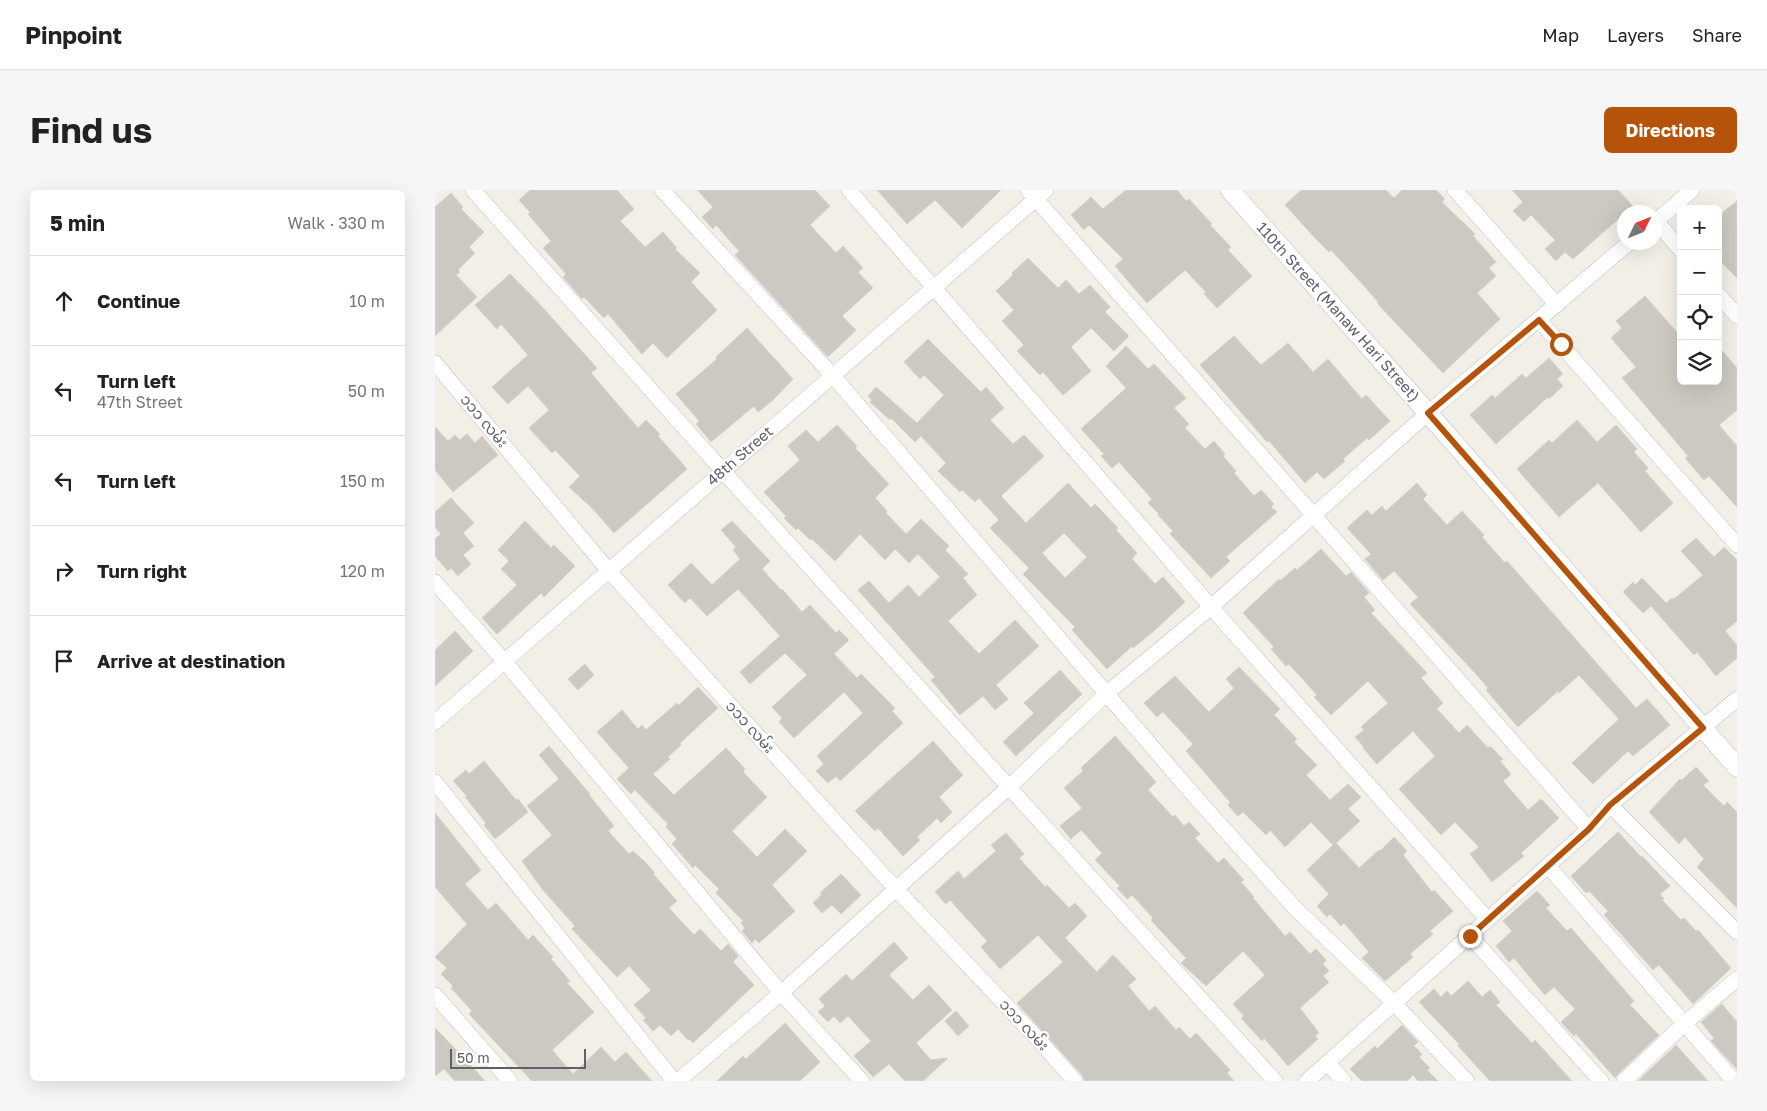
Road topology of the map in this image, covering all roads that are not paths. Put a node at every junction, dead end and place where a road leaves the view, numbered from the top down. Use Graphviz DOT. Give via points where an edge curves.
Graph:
graph roads {
  1 [pos="473,190"];
  2 [pos="662,190"];
  3 [pos="849,190"];
  4 [pos="1230,190"];
  5 [pos="1455,190"];
  6 [pos="1687,191"];
  7 [pos="1036,193"];
  8 [pos="1662,214"];
  9 [pos="1662,229"];
  10 [pos="1677,246"];
  11 [pos="1621,250"];
  12 [pos="935,287"];
  13 [pos="1719,295"];
  14 [pos="1557,305"];
  15 [pos="1737,316"];
  16 [pos="1539,320"];
  17 [pos="435,363"];
  18 [pos="833,376"];
  19 [pos="1428,413"];
  20 [pos="722,470"];
  21 [pos="1314,516"];
  22 [pos="1737,545"];
  23 [pos="609,571"];
  24 [pos="435,582"];
  25 [pos="1211,607"];
  26 [pos="505,662"];
  27 [pos="1106,694"];
  28 [pos="1737,699"];
  29 [pos="435,722"];
  30 [pos="1703,728"];
  31 [pos="1737,767"];
  32 [pos="435,782"];
  33 [pos="1010,786"];
  34 [pos="1610,805"];
  35 [pos="1589,829"];
  36 [pos="1548,866"];
  37 [pos="896,889"];
  38 [pos="1488,920"];
  39 [pos="1737,932"];
  40 [pos="1470,936"];
  41 [pos="1737,979"];
  42 [pos="781,993"];
  43 [pos="435,996"];
  44 [pos="1394,1003"];
  45 [pos="1684,1024"];
  46 [pos="1328,1064"];
  47 [pos="510,1081"];
  48 [pos="674,1081"];
  49 [pos="678,1081"];
  50 [pos="863,1081"];
  51 [pos="1075,1081"];
  52 [pos="1275,1081"];
  53 [pos="1307,1081"];
  54 [pos="1344,1081"];
  55 [pos="1467,1081"];
  56 [pos="1601,1081"];
  57 [pos="1624,1081"];
  58 [pos="1733,1081"];
  1 -- 20 [label="street"];
  2 -- 18 [label="street"];
  3 -- 12 [label="street"];
  4 -- 19 [label="street, 110th Street (Manaw Hari Street)"];
  5 -- 14 [label="street"];
  6 -- 8 [label="street"];
  7 -- 12 [label="street, 48th Street"];
  7 -- 21 [label="street"];
  9 -- 10 [label="street"];
  11 -- 14 [label="street"];
  12 -- 18 [label="street, 48th Street"];
  12 -- 25 [label="street"];
  13 -- 15 [label="street"];
  14 -- 16 [label="street"];
  16 -- 19 [label="street"];
  16 -- 22 [label="street"];
  17 -- 23 [label="street, ၁၁၁ လမ်း"];
  18 -- 20 [label="street, 48th Street"];
  18 -- 27 [label="street"];
  19 -- 21 [label="street"];
  19 -- 30 [label="street, 110th Street (Manaw Hari Street)"];
  20 -- 23 [label="street, 48th Street"];
  20 -- 33 [label="street"];
  21 -- 25 [label="street"];
  21 -- 35 [label="street"];
  23 -- 26 [label="street, 48th Street"];
  23 -- 37 [label="street, ၁၁၁ လမ်း"];
  24 -- 26 [label="street"];
  25 -- 27 [label="street"];
  25 -- 38 [label="street"];
  26 -- 29 [label="street, 48th Street"];
  26 -- 42 [label="street"];
  27 -- 33 [label="street"];
  27 -- 44 [label="street" via="1294,907"];
  28 -- 30 [label="street"];
  30 -- 31 [label="street, 110th Street (Manaw Hari Street)"];
  30 -- 34 [label="street"];
  32 -- 48 [label="street"];
  33 -- 37 [label="street"];
  33 -- 52 [label="street"];
  34 -- 35 [label="street"];
  34 -- 39 [label="street"];
  35 -- 36 [label="street"];
  36 -- 38 [label="street"];
  36 -- 45 [label="street"];
  37 -- 42 [label="street"];
  37 -- 51 [label="street, ၁၁၁ လမ်း"];
  38 -- 40 [label="street"];
  40 -- 44 [label="street"];
  40 -- 56 [label="street"];
  41 -- 45 [label="street"];
  42 -- 49 [label="street"];
  42 -- 50 [label="street"];
  43 -- 47 [label="street"];
  44 -- 46 [label="street"];
  44 -- 55 [label="street"];
  45 -- 57 [label="street"];
  45 -- 58 [label="street"];
  46 -- 53 [label="street"];
  46 -- 54 [label="street"];
}
